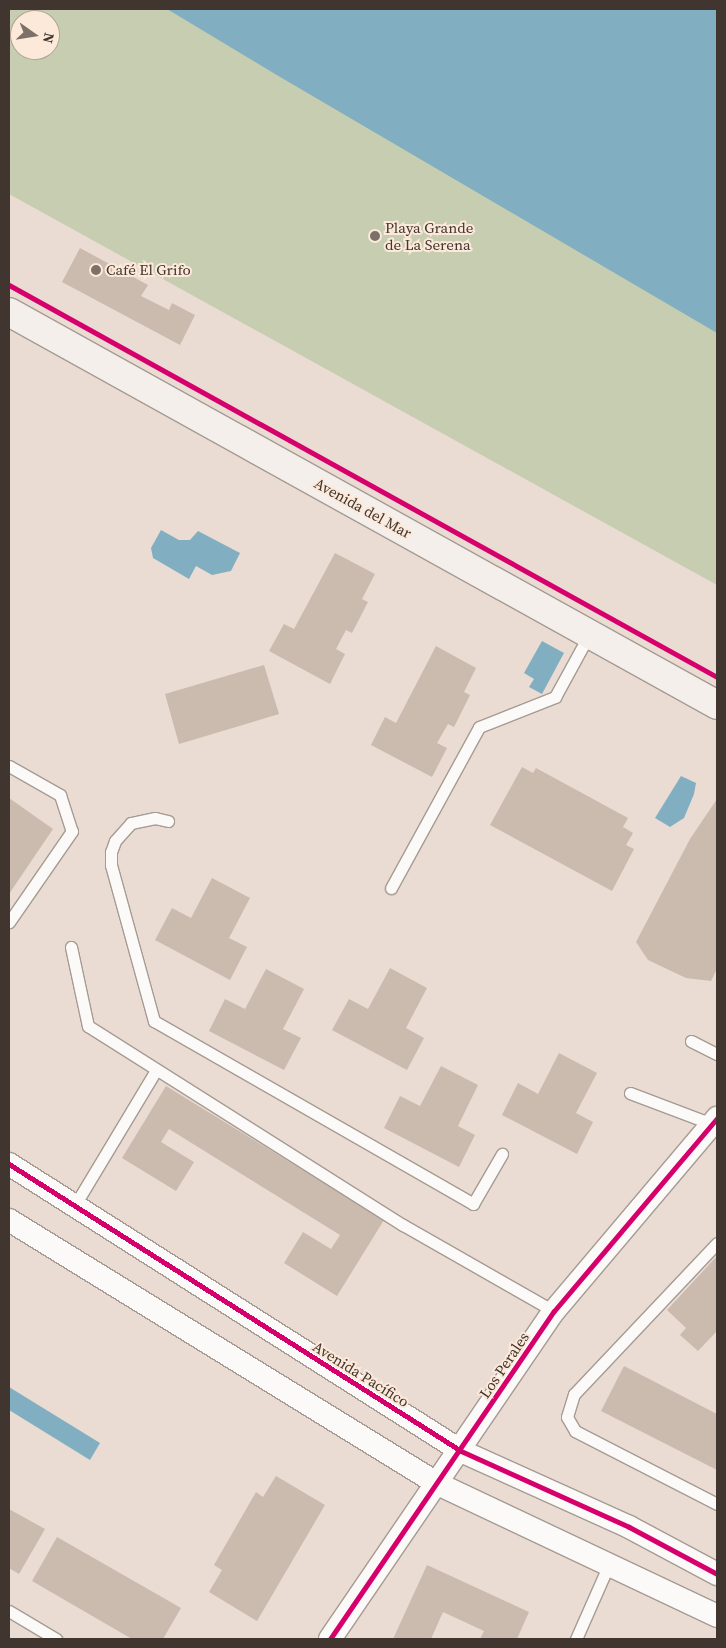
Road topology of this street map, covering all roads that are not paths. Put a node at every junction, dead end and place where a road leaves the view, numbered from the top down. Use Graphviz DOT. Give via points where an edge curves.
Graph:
graph roads {
  1 [pos="9,312"];
  2 [pos="590,633"];
  3 [pos="717,704"];
  4 [pos="9,766"];
  5 [pos="168,821"];
  6 [pos="391,888"];
  7 [pos="9,922"];
  8 [pos="71,947"];
  9 [pos="691,1041"];
  10 [pos="717,1054"];
  11 [pos="155,1072"];
  12 [pos="630,1093"];
  13 [pos="715,1121"];
  14 [pos="502,1154"];
  15 [pos="9,1164"];
  16 [pos="75,1205"];
  17 [pos="9,1220"];
  18 [pos="717,1243"];
  19 [pos="554,1312"];
  20 [pos="461,1451"];
  21 [pos="438,1484"];
  22 [pos="717,1504"];
  23 [pos="610,1562"];
  24 [pos="717,1574"];
  25 [pos="9,1611"];
  26 [pos="717,1616"];
  27 [pos="56,1639"];
  28 [pos="330,1639"];
  29 [pos="576,1639"];
  1 -- 2 [label="main road, Avenida del Mar"];
  2 -- 3 [label="main road, Avenida del Mar"];
  2 -- 6 [label="lane" via="555,697 479,727"];
  4 -- 7 [label="lane" via="60,796 72,831"];
  5 -- 14 [label="lane" via="155,818 131,823 115,841 110,864 154,1022 473,1204"];
  8 -- 11 [label="lane" via="88,1026"];
  9 -- 10 [label="lane"];
  11 -- 16 [label="lane"];
  11 -- 19 [label="lane" via="403,1225"];
  12 -- 13 [label="lane"];
  13 -- 19 [label="street, Los Perales"];
  15 -- 16 [label="street, Avenida Pacífico"];
  16 -- 20 [label="street, Avenida Pacífico"];
  17 -- 21 [label="street"];
  18 -- 22 [label="lane" via="574,1394 567,1417 575,1431"];
  19 -- 20 [label="street, Los Perales"];
  20 -- 21 [label="street, Los Perales"];
  20 -- 24 [label="street, Avenida Pacífico" via="629,1527"];
  21 -- 23 [label="street"];
  21 -- 28 [label="street, Los Perales"];
  23 -- 26 [label="street"];
  23 -- 29 [label="lane"];
  25 -- 27 [label="lane"];
}
